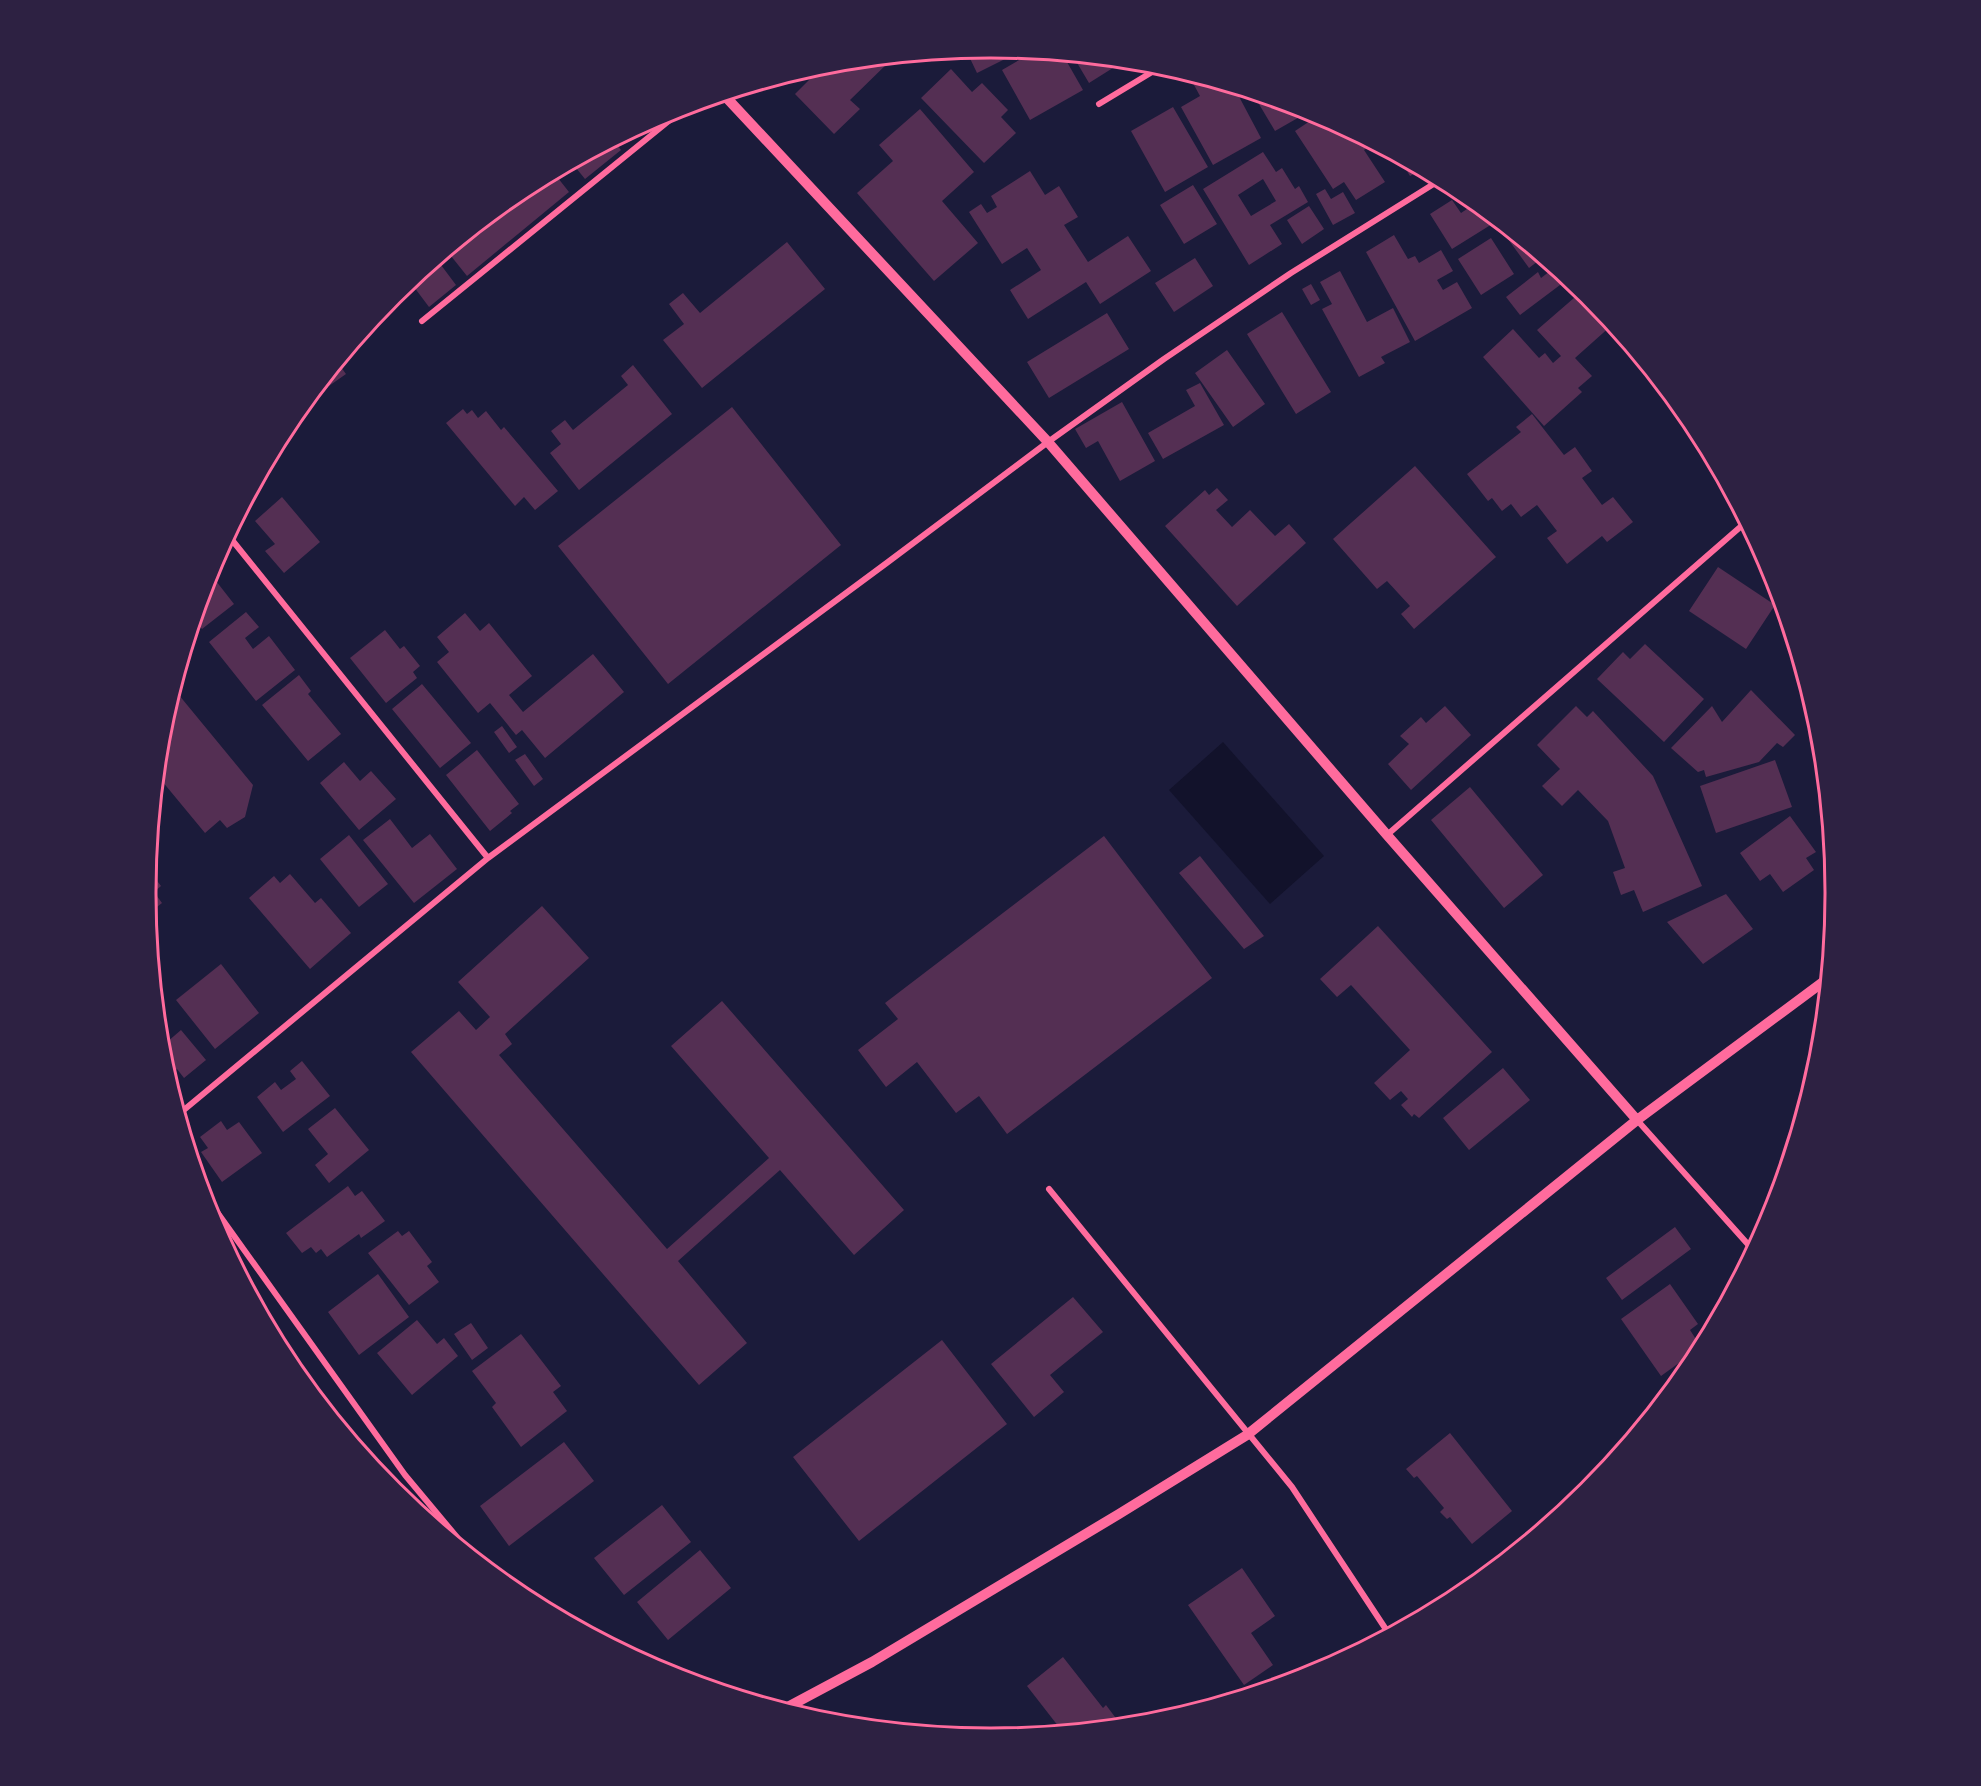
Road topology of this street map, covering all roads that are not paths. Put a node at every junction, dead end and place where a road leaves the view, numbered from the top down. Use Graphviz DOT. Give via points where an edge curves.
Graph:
graph roads {
  1 [pos="1148,74"];
  2 [pos="729,101"];
  3 [pos="1099,104"];
  4 [pos="663,126"];
  5 [pos="1432,185"];
  6 [pos="422,321"];
  7 [pos="1048,441"];
  8 [pos="1740,527"];
  9 [pos="234,542"];
  10 [pos="1387,834"];
  11 [pos="488,858"];
  12 [pos="1820,984"];
  13 [pos="184,1110"];
  14 [pos="1637,1120"];
  15 [pos="1049,1189"];
  16 [pos="225,1223"];
  17 [pos="1747,1243"];
  18 [pos="1247,1435"];
  19 [pos="449,1527"];
  20 [pos="1385,1628"];
  21 [pos="794,1703"];
  1 -- 3 [label="street"];
  2 -- 7 [label="street"];
  4 -- 6 [label="street"];
  5 -- 7 [label="street" via="1291,273"];
  7 -- 10 [label="street"];
  7 -- 11 [label="street"];
  8 -- 10 [label="street"];
  9 -- 11 [label="street"];
  10 -- 14 [label="street"];
  11 -- 13 [label="street"];
  12 -- 14 [label="street"];
  14 -- 17 [label="street"];
  14 -- 18 [label="street"];
  15 -- 18 [label="street"];
  16 -- 19 [label="street" via="405,1475"];
  18 -- 20 [label="street" via="1292,1487"];
  18 -- 21 [label="street" via="882,1656"];
}
